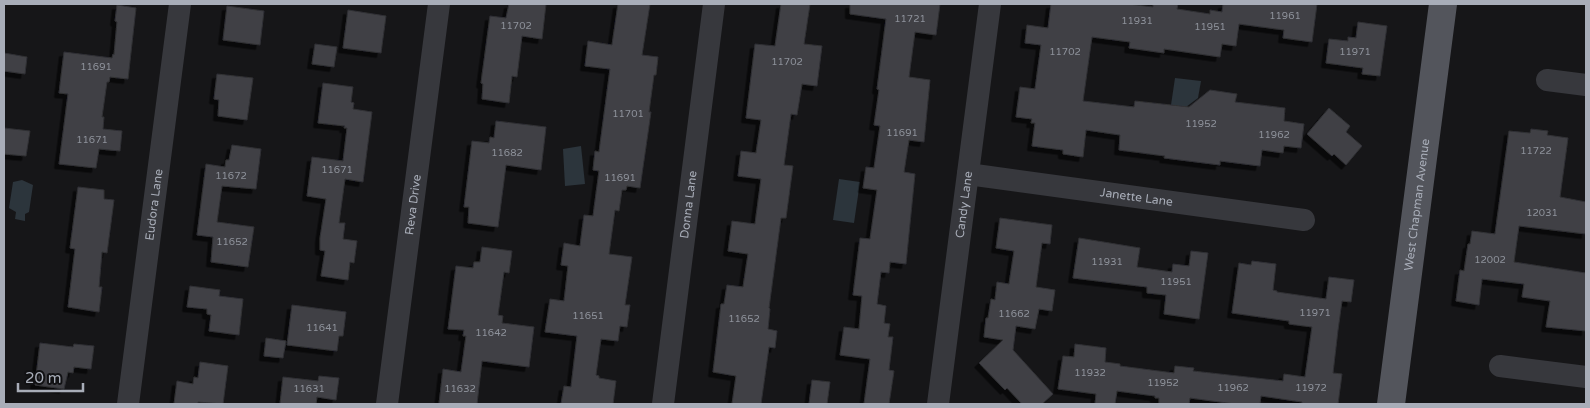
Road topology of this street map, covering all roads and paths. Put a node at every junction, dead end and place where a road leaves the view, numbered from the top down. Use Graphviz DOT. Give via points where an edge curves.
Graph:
graph roads {
  1 [pos="180,4"];
  2 [pos="439,4"];
  3 [pos="714,4"];
  4 [pos="990,4"];
  5 [pos="1443,4"];
  6 [pos="1547,80"];
  7 [pos="1586,85"];
  8 [pos="968,174"];
  9 [pos="1304,220"];
  10 [pos="1500,366"];
  11 [pos="1586,377"];
  12 [pos="128,404"];
  13 [pos="387,404"];
  14 [pos="663,404"];
  15 [pos="938,404"];
  16 [pos="1392,404"];
  1 -- 12 [label="street, Eudora Lane"];
  2 -- 13 [label="street, Reva Drive"];
  3 -- 14 [label="street, Donna Lane"];
  4 -- 8 [label="street, Candy Lane"];
  5 -- 16 [label="main road, West Chapman Avenue"];
  6 -- 7 [label="street"];
  8 -- 9 [label="street, Janette Lane"];
  8 -- 15 [label="street, Candy Lane"];
  10 -- 11 [label="street"];
}
